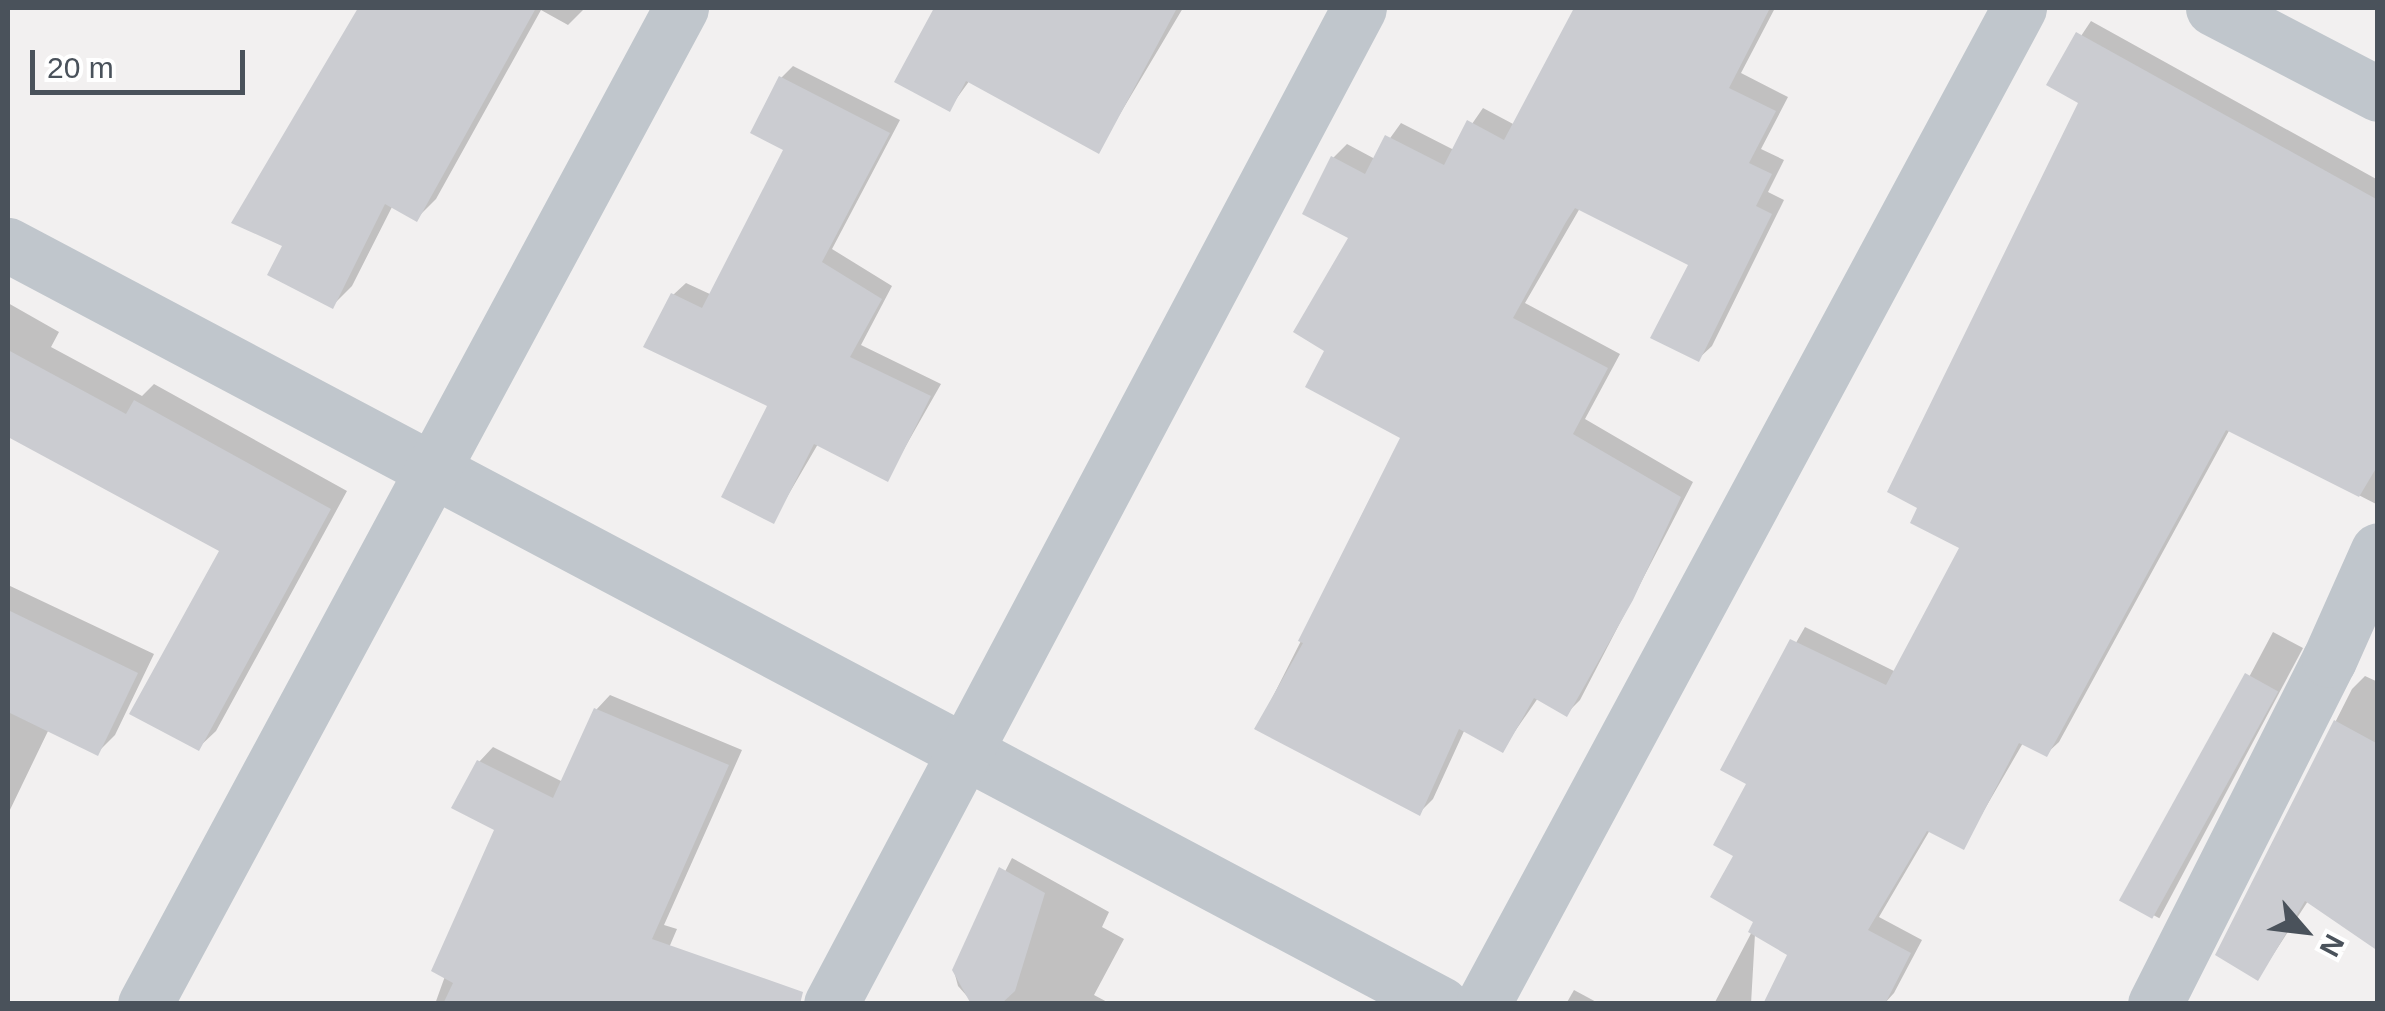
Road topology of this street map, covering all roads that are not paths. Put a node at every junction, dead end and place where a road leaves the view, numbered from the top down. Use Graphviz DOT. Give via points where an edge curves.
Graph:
graph roads {
  1 [pos="682,8"];
  2 [pos="1359,8"];
  3 [pos="2019,8"];
  4 [pos="2213,8"];
  5 [pos="2378,94"];
  6 [pos="8,245"];
  7 [pos="431,469"];
  8 [pos="2378,550"];
  9 [pos="966,752"];
  10 [pos="145,1004"];
  11 [pos="831,1004"];
  12 [pos="1441,1004"];
  13 [pos="1483,1004"];
  14 [pos="2155,1004"];
  1 -- 7 [label="street"];
  2 -- 9 [label="street"];
  3 -- 13 [label="street"];
  4 -- 5 [label="street"];
  6 -- 7 [label="street"];
  7 -- 9 [label="street"];
  7 -- 10 [label="street"];
  8 -- 14 [label="street"];
  9 -- 11 [label="street"];
  9 -- 12 [label="street"];
}
